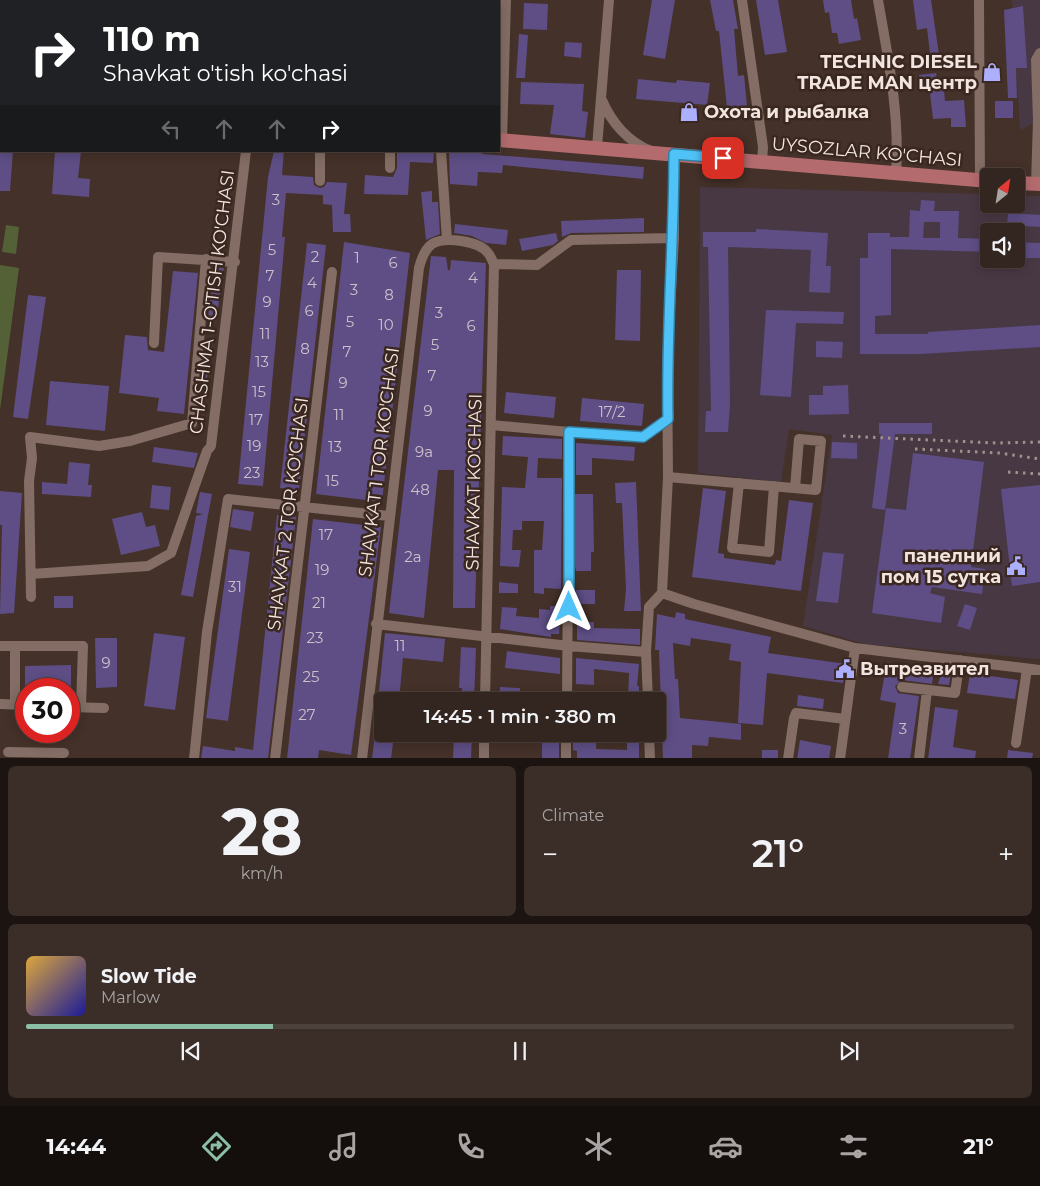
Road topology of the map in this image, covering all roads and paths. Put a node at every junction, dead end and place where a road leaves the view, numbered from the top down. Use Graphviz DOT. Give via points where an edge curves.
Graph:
graph roads {
  1 [pos="506,0"];
  2 [pos="609,0"];
  3 [pos="742,0"];
  4 [pos="878,0"];
  5 [pos="979,0"];
  6 [pos="1040,53"];
  7 [pos="502,81"];
  8 [pos="601,96"];
  9 [pos="500,140"];
  10 [pos="596,147"];
  11 [pos="246,152"];
  12 [pos="320,152"];
  13 [pos="390,152"];
  14 [pos="441,152"];
  15 [pos="657,152"];
  16 [pos="674,154"];
  17 [pos="762,162"];
  18 [pos="390,168"];
  19 [pos="984,168"];
  20 [pos="896,173"];
  21 [pos="320,181"];
  22 [pos="980,181"];
  23 [pos="1025,183"];
  24 [pos="1038,184"];
  25 [pos="674,238"];
  26 [pos="448,240"];
  27 [pos="206,258"];
  28 [pos="234,262"];
  29 [pos="494,264"];
  30 [pos="332,272"];
  31 [pos="154,343"];
  32 [pos="668,419"];
  33 [pos="491,425"];
  34 [pos="569,432"];
  35 [pos="668,477"];
  36 [pos="739,483"];
  37 [pos="774,486"];
  38 [pos="795,488"];
  39 [pos="306,507"];
  40 [pos="388,516"];
  41 [pos="31,574"];
  42 [pos="662,594"];
  43 [pos="31,597"];
  44 [pos="376,624"];
  45 [pos="488,636"];
  46 [pos="0,646"];
  47 [pos="15,646"];
  48 [pos="569,646"];
  49 [pos="855,648"];
  50 [pos="646,652"];
  51 [pos="960,660"];
  52 [pos="1027,669"];
  53 [pos="1040,670"];
  54 [pos="15,678"];
  55 [pos="902,687"];
  56 [pos="927,690"];
  57 [pos="485,692"];
  58 [pos="568,692"];
  59 [pos="648,692"];
  60 [pos="0,704"];
  61 [pos="15,704"];
  62 [pos="81,707"];
  63 [pos="104,708"];
  64 [pos="845,719"];
  65 [pos="484,742"];
  66 [pos="566,742"];
  67 [pos="649,742"];
  68 [pos="1016,743"];
  69 [pos="5,754"];
  70 [pos="64,754"];
  71 [pos="194,758"];
  72 [pos="275,758"];
  73 [pos="362,758"];
  74 [pos="484,758"];
  75 [pos="566,758"];
  76 [pos="650,758"];
  77 [pos="788,758"];
  78 [pos="840,758"];
  79 [pos="919,758"];
  1 -- 7 [label="street, UYSOZLAR KO'CHASI"];
  2 -- 8 [label="street"];
  3 -- 17 [label="street" via="763,148"];
  4 -- 20 [label="street" via="892,85 898,147"];
  5 -- 19 [label="street"];
  6 -- 24 [label="street" via="1036,60"];
  7 -- 9 [label="street, UYSOZLAR KO'CHASI"];
  8 -- 10 [label="street"];
  8 -- 15 [label="street" via="609,116 622,132"];
  9 -- 10 [label="main road, UYSOZLAR KO'CHASI"];
  10 -- 15 [label="main road, UYSOZLAR KO'CHASI"];
  11 -- 28 [label="street, CHASHMA 1-O'TISH KO'CHASI"];
  12 -- 21 [label="street"];
  13 -- 18 [label="street"];
  14 -- 26 [label="street"];
  15 -- 16 [label="main road, UYSOZLAR KO'CHASI"];
  16 -- 17 [label="main road, UYSOZLAR KO'CHASI"];
  16 -- 25 [label="street"];
  17 -- 20 [label="main road, UYSOZLAR KO'CHASI"];
  20 -- 22 [label="main road, UYSOZLAR KO'CHASI"];
  23 -- 24 [label="main road"];
  25 -- 29 [label="street" via="571,240 537,264"];
  25 -- 32 [label="street" via="667,360"];
  26 -- 29 [label="street" via="481,247"];
  26 -- 40 [label="street, SHAVKAT 1 TOR KO'CHASI" via="432,244 419,268"];
  27 -- 28 [label="street"];
  27 -- 31 [label="street" via="158,257"];
  27 -- 41 [label="street" via="192,423 98,446 30,437"];
  28 -- 41 [label="street, CHASHMA 1-O'TISH KO'CHASI" via="211,446 171,553 148,566"];
  29 -- 33 [label="street, SHAVKAT KO'CHASI"];
  30 -- 39 [label="street, SHAVKAT 2 TOR KO'CHASI"];
  32 -- 34 [label="street" via="643,437"];
  32 -- 35 [label="street"];
  33 -- 34 [label="street"];
  33 -- 45 [label="street, SHAVKAT KO'CHASI"];
  34 -- 48 [label="street"];
  35 -- 36 [label="street"];
  35 -- 42 [label="street"];
  36 -- 37 [label="street"];
  36 -- 37 [label="street" via="732,548 768,552"];
  37 -- 38 [label="street"];
  38 -- 38 [label="street" via="816,490 821,441 799,438"];
  39 -- 40 [label="street"];
  39 -- 71 [label="street" via="228,498 207,632"];
  39 -- 72 [label="street, SHAVKAT 2 TOR KO'CHASI"];
  40 -- 44 [label="street, SHAVKAT 1 TOR KO'CHASI"];
  41 -- 43 [label="street"];
  42 -- 49 [label="street"];
  42 -- 50 [label="street" via="649,607"];
  44 -- 45 [label="street"];
  44 -- 73 [label="street, SHAVKAT 1 TOR KO'CHASI"];
  45 -- 48 [label="street"];
  45 -- 57 [label="street, SHAVKAT KO'CHASI"];
  46 -- 47 [label="street"];
  47 -- 54 [label="street"];
  47 -- 62 [label="street" via="83,646"];
  48 -- 50 [label="street"];
  48 -- 58 [label="street"];
  49 -- 51 [label="street"];
  49 -- 64 [label="street"];
  50 -- 59 [label="street"];
  51 -- 52 [label="street"];
  51 -- 56 [label="street" via="955,692"];
  52 -- 53 [label="street"];
  52 -- 68 [label="street"];
  55 -- 56 [label="street"];
  56 -- 79 [label="street"];
  60 -- 61 [label="street"];
  62 -- 63 [label="street"];
  64 -- 77 [label="street" via="796,713"];
  64 -- 78 [label="street"];
  65 -- 74 [label="street"];
  66 -- 75 [label="street"];
  67 -- 76 [label="street"];
  69 -- 70 [label="street"];
}
